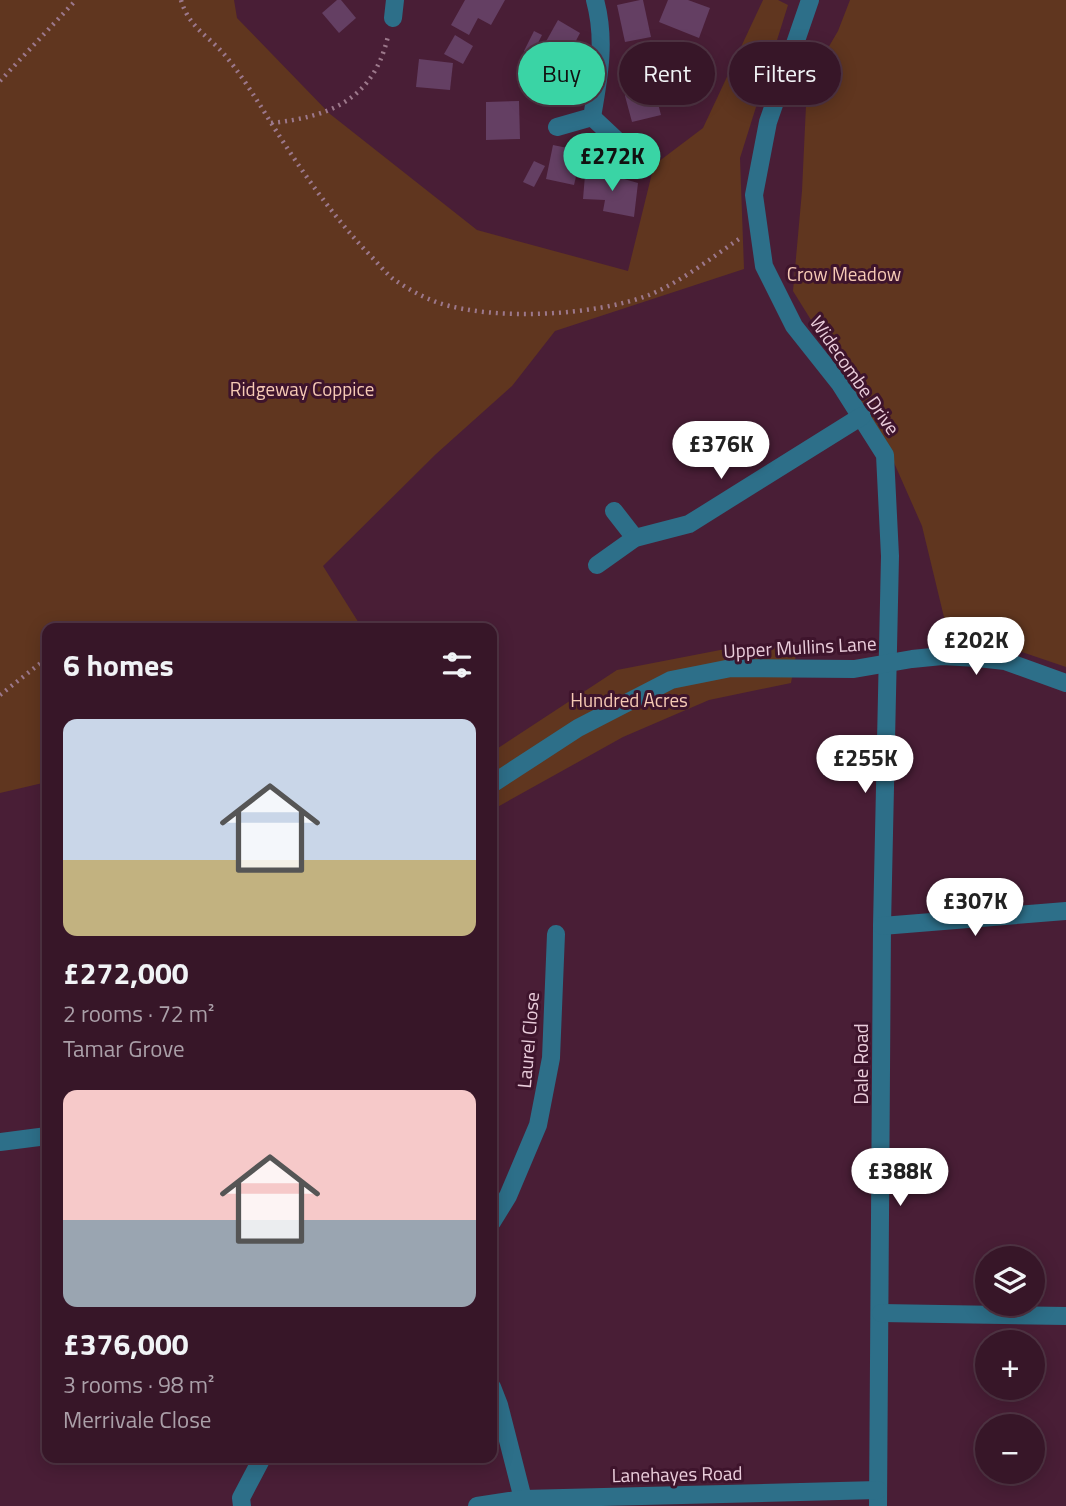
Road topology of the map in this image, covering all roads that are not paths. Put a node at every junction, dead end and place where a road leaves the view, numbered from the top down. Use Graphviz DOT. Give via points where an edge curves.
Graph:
graph roads {
  1 [pos="594,0"];
  2 [pos="810,0"];
  3 [pos="592,117"];
  4 [pos="557,127"];
  5 [pos="624,147"];
  6 [pos="862,416"];
  7 [pos="614,511"];
  8 [pos="635,538"];
  9 [pos="597,565"];
  10 [pos="887,664"];
  11 [pos="1066,683"];
  12 [pos="497,781"];
  13 [pos="1066,911"];
  14 [pos="882,926"];
  15 [pos="555,934"];
  16 [pos="42,1137"];
  17 [pos="0,1142"];
  18 [pos="497,1214"];
  19 [pos="881,1314"];
  20 [pos="1066,1316"];
  21 [pos="497,1400"];
  22 [pos="260,1463"];
  23 [pos="878,1498"];
  24 [pos="523,1499"];
  25 [pos="242,1506"];
  26 [pos="477,1506"];
  1 -- 3 [label="street" via="602,58"];
  2 -- 6 [label="street, Widecombe Drive" via="768,121 754,195 764,266 794,326"];
  3 -- 4 [label="street"];
  3 -- 5 [label="street"];
  6 -- 8 [label="street" via="689,524"];
  6 -- 10 [label="street, Widecombe Drive" via="885,455 890,556"];
  7 -- 8 [label="street"];
  8 -- 9 [label="street"];
  10 -- 11 [label="street, Upper Mullins Lane" via="942,656 978,658 1005,661"];
  10 -- 12 [label="street, Upper Mullins Lane" via="854,669 731,668 671,680 578,728"];
  10 -- 14 [label="street, Dale Road"];
  13 -- 14 [label="street"];
  14 -- 19 [label="street, Dale Road"];
  15 -- 18 [label="street, Laurel Close" via="551,1058 538,1125"];
  16 -- 17 [label="street"];
  19 -- 20 [label="street"];
  19 -- 23 [label="street, Dale Road"];
  21 -- 24 [label="street"];
  22 -- 25 [label="street"];
  23 -- 24 [label="street, Lanehayes Road"];
  24 -- 26 [label="street, Lanehayes Road"];
}
